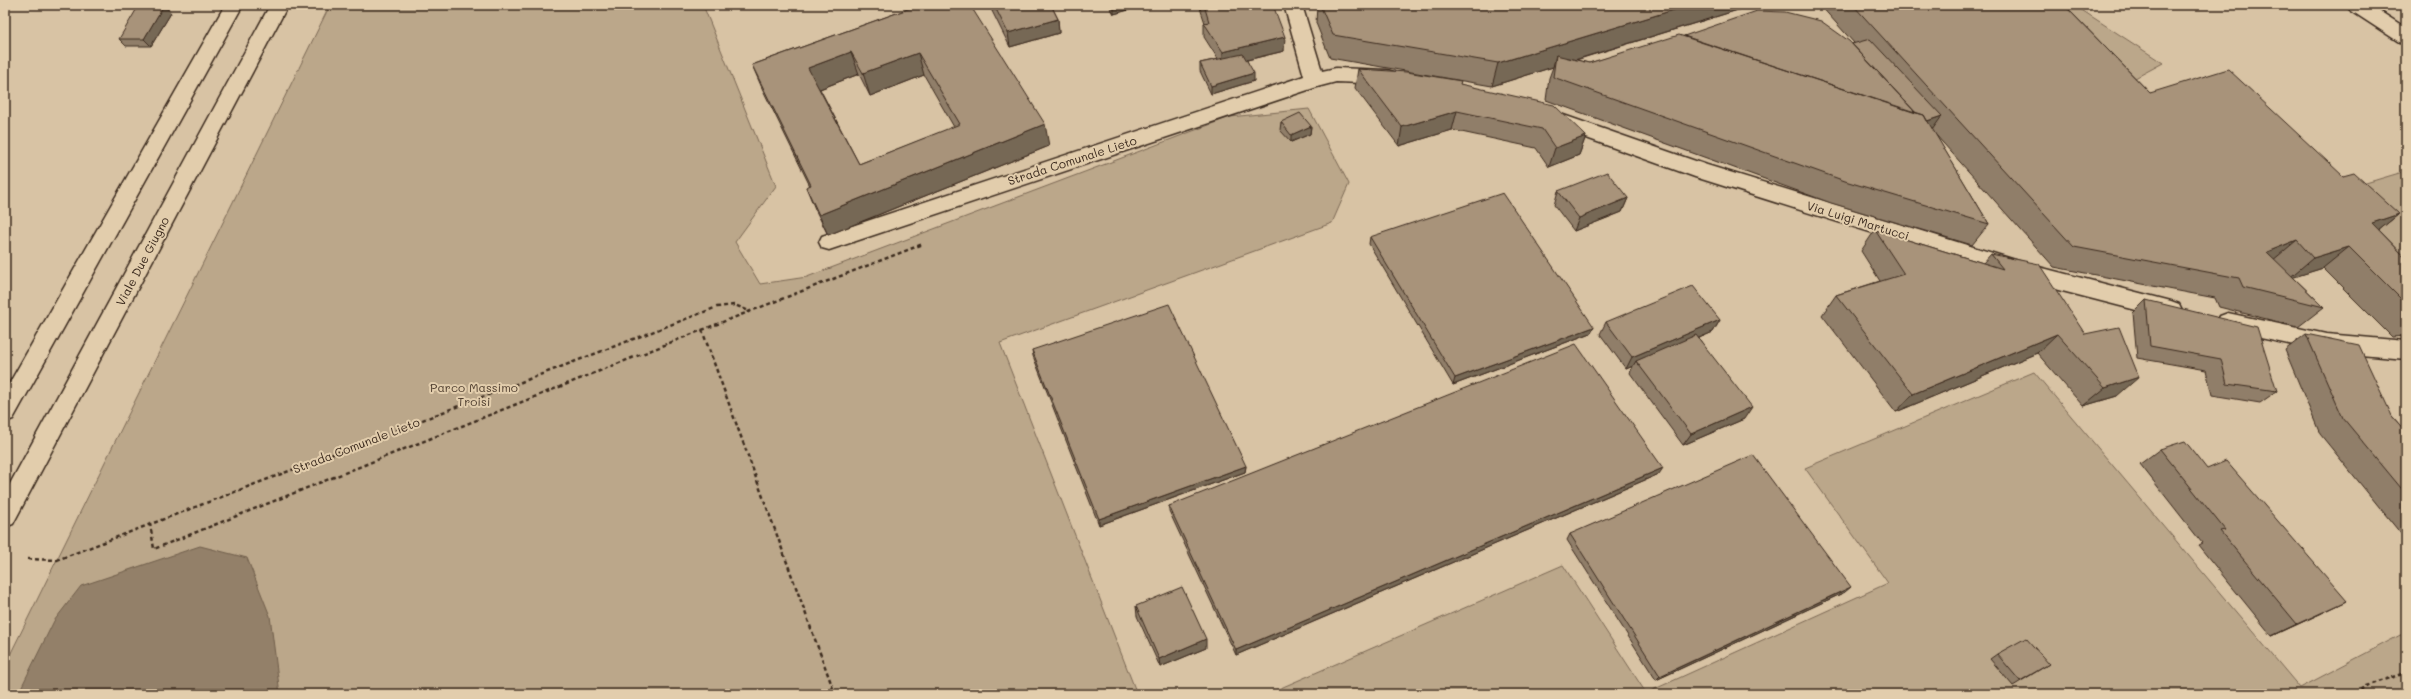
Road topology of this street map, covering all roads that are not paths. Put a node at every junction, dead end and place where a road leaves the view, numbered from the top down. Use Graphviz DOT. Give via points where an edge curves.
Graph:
graph roads {
  1 [pos="234,5"];
  2 [pos="279,5"];
  3 [pos="1293,5"];
  4 [pos="2356,5"];
  5 [pos="2406,37"];
  6 [pos="1406,79"];
  7 [pos="1315,80"];
  8 [pos="1533,112"];
  9 [pos="829,242"];
  10 [pos="2187,314"];
  11 [pos="2210,318"];
  12 [pos="2406,350"];
  13 [pos="5,412"];
  14 [pos="5,516"];
  1 -- 13 [label="street"];
  2 -- 14 [label="street, Viale Due Giugno"];
  3 -- 7 [label="street"];
  4 -- 5 [label="street"];
  6 -- 7 [label="street" via="1368,74 1336,75"];
  7 -- 9 [label="street, Strada Comunale Lieto"];
  8 -- 10 [label="street, Via Luigi Martucci" via="1702,171 2035,276"];
  11 -- 12 [label="street" via="2326,343"];
}
